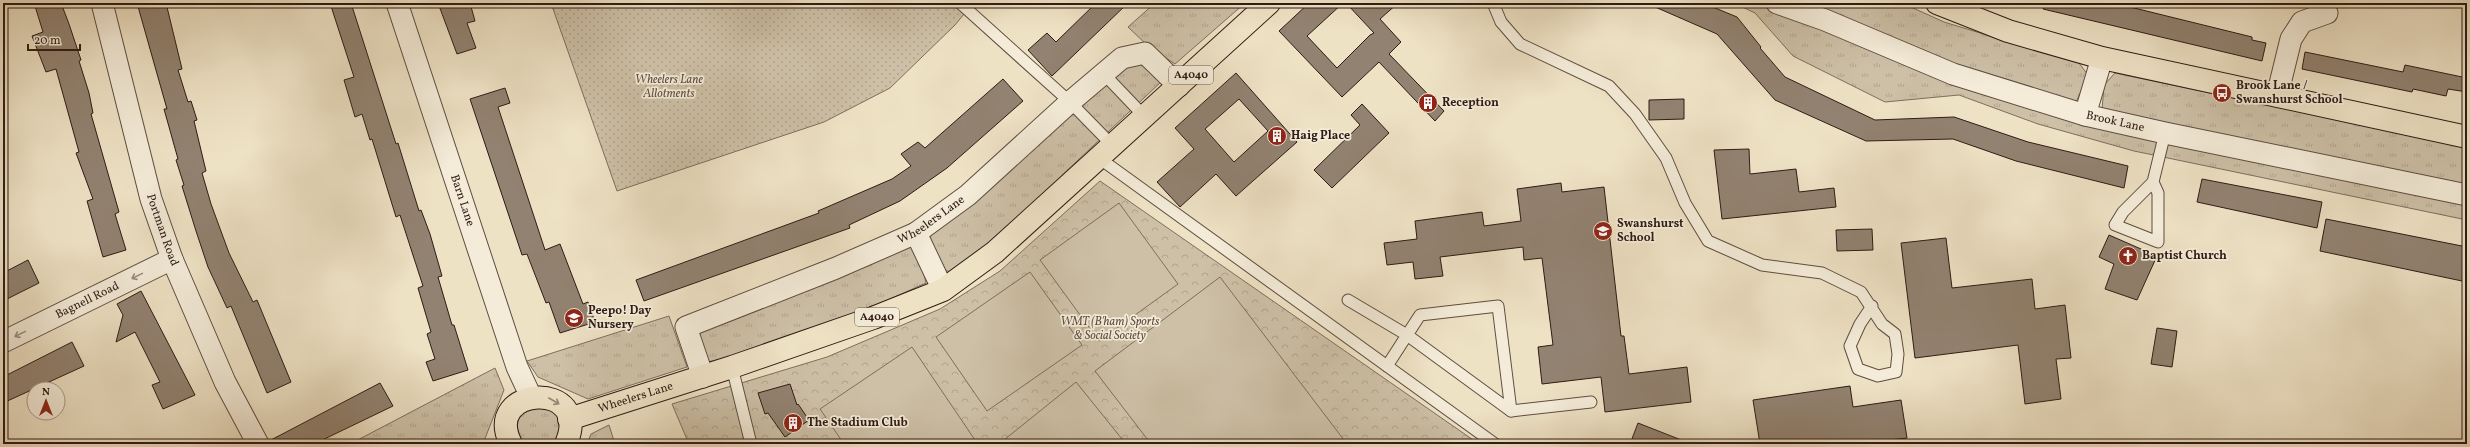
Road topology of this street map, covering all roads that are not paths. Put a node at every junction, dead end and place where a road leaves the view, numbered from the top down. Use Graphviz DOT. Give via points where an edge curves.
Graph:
graph roads {
  1 [pos="102,3"];
  2 [pos="397,3"];
  3 [pos="960,3"];
  4 [pos="1269,3"];
  5 [pos="1493,3"];
  6 [pos="1777,3"];
  7 [pos="1937,3"];
  8 [pos="2327,13"];
  9 [pos="2102,58"];
  10 [pos="1104,73"];
  11 [pos="1179,86"];
  12 [pos="2277,96"];
  13 [pos="1070,102"];
  14 [pos="2084,114"];
  15 [pos="1144,117"];
  16 [pos="2165,133"];
  17 [pos="2467,136"];
  18 [pos="1106,152"];
  19 [pos="2153,182"];
  20 [pos="2467,195"];
  21 [pos="916,233"];
  22 [pos="172,259"];
  23 [pos="944,290"];
  24 [pos="1348,300"];
  25 [pos="1872,306"];
  26 [pos="1407,335"];
  27 [pos="3,342"];
  28 [pos="1387,366"];
  29 [pos="732,367"];
  30 [pos="703,377"];
  31 [pos="531,397"];
  32 [pos="1591,402"];
  33 [pos="1511,411"];
  34 [pos="569,419"];
  35 [pos="505,439"];
  36 [pos="258,444"];
  37 [pos="566,444"];
  38 [pos="751,444"];
  39 [pos="1495,444"];
  1 -- 22 [label="street, Portman Road" via="151,199"];
  2 -- 31 [label="street, Barn Lane" via="517,367"];
  3 -- 13 [label="lane"];
  4 -- 11 [label="main road, Wheelers Lane / A4040"];
  5 -- 25 [label="lane" via="1502,22 1520,44 1609,86 1635,114 1666,158 1685,203 1708,241 1762,265 1822,274 1861,292"];
  6 -- 14 [label="street, Brook Lane" via="1825,20 1953,74"];
  7 -- 9 [label="main road" via="2008,31"];
  8 -- 12 [label="street" via="2302,22 2291,39"];
  9 -- 12 [label="main road"];
  9 -- 14 [label="street"];
  10 -- 11 [label="street, Wheelers Lane" via="1122,58 1145,53"];
  10 -- 13 [label="street, Wheelers Lane"];
  10 -- 15 [label="lane"];
  11 -- 15 [label="main road, Wheelers Lane / A4040"];
  12 -- 17 [label="main road"];
  13 -- 18 [label="lane"];
  13 -- 21 [label="street, Wheelers Lane" via="968,195"];
  14 -- 16 [label="street, Brook Lane"];
  15 -- 18 [label="main road, Wheelers Lane / A4040"];
  16 -- 19 [label="lane"];
  16 -- 20 [label="street, Brook Lane"];
  18 -- 23 [label="main road, Wheelers Lane / A4040" via="995,252"];
  18 -- 28 [label="lane"];
  19 -- 19 [label="lane" via="2123,212 2115,225 2158,242 2158,193"];
  21 -- 23 [label="street"];
  21 -- 30 [label="street, Wheelers Lane" via="836,268 686,327"];
  22 -- 27 [label="street, Bagnell Road, one-way"];
  22 -- 36 [label="street, Portman Road" via="225,382"];
  23 -- 29 [label="main road, Wheelers Lane / A4040" via="873,318"];
  24 -- 26 [label="lane"];
  25 -- 25 [label="lane" via="1882,324 1895,334 1898,354 1896,372 1878,376 1858,369 1850,346"];
  26 -- 28 [label="lane"];
  26 -- 33 [label="lane"];
  26 -- 33 [label="lane" via="1420,315 1498,306"];
  28 -- 39 [label="lane"];
  29 -- 30 [label="main road, Wheelers Lane / A4040"];
  29 -- 38 [label="lane"];
  30 -- 34 [label="main road, Wheelers Lane / A4040"];
  31 -- 34 [label="main road, one-way" via="547,397 554,400"];
  31 -- 35 [label="main road" via="516,405 510,412"];
  32 -- 33 [label="lane"];
  34 -- 37 [label="main road" via="570,428"];
}
